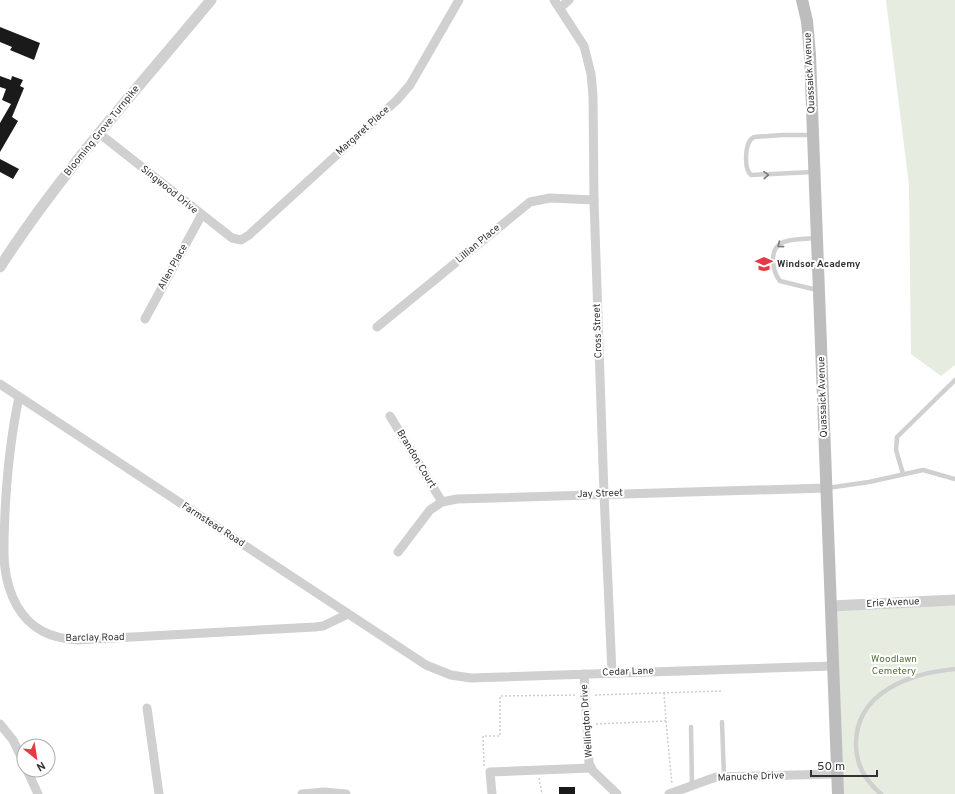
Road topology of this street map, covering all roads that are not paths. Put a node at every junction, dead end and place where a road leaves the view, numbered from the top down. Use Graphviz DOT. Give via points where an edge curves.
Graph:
graph roads {
  1 [pos="211,0"];
  2 [pos="459,0"];
  3 [pos="554,0"];
  4 [pos="569,0"];
  5 [pos="802,0"];
  6 [pos="560,8"];
  7 [pos="100,134"];
  8 [pos="814,135"];
  9 [pos="815,172"];
  10 [pos="594,200"];
  11 [pos="201,216"];
  12 [pos="817,238"];
  13 [pos="242,240"];
  14 [pos="0,267"];
  15 [pos="819,291"];
  16 [pos="145,320"];
  17 [pos="377,328"];
  18 [pos="954,382"];
  19 [pos="0,384"];
  20 [pos="19,397"];
  21 [pos="390,416"];
  22 [pos="903,474"];
  23 [pos="955,479"];
  24 [pos="827,488"];
  25 [pos="604,494"];
  26 [pos="442,502"];
  27 [pos="398,552"];
  28 [pos="955,600"];
  29 [pos="831,606"];
  30 [pos="348,614"];
  31 [pos="426,665"];
  32 [pos="833,666"];
  33 [pos="955,669"];
  34 [pos="612,673"];
  35 [pos="584,674"];
  36 [pos="147,708"];
  37 [pos="722,722"];
  38 [pos="0,724"];
  39 [pos="691,728"];
  40 [pos="16,747"];
  41 [pos="591,768"];
  42 [pos="837,774"];
  43 [pos="724,777"];
  44 [pos="31,778"];
  45 [pos="692,786"];
  46 [pos="38,794"];
  47 [pos="159,794"];
  48 [pos="302,794"];
  49 [pos="346,794"];
  50 [pos="492,794"];
  51 [pos="617,794"];
  52 [pos="669,794"];
  53 [pos="672,794"];
  54 [pos="838,794"];
  55 [pos="881,794"];
  1 -- 7 [label="street, Blooming Grove Turnpike"];
  2 -- 13 [label="street, Margaret Place" via="410,85 397,100"];
  3 -- 6 [label="street, Cross Street"];
  4 -- 6 [label="street"];
  5 -- 8 [label="main road, Quassaick Avenue" via="807,21"];
  6 -- 10 [label="street, Cross Street" via="584,46 591,74"];
  7 -- 11 [label="street, Singwood Drive"];
  7 -- 14 [label="street, Blooming Grove Turnpike" via="20,236"];
  8 -- 9 [label="main road, Quassaick Avenue"];
  8 -- 9 [label="lane, one-way" via="783,134 754,137 746,146 751,175"];
  9 -- 12 [label="main road, Quassaick Avenue"];
  10 -- 17 [label="street, Lillian Place" via="550,198 530,202"];
  10 -- 25 [label="street, Cross Street"];
  11 -- 13 [label="street, Singwood Drive" via="232,238"];
  11 -- 16 [label="street, Allen Place"];
  12 -- 15 [label="main road, Quassaick Avenue"];
  12 -- 15 [label="lane, one-way" via="788,240 780,244 774,251 773,264 780,281"];
  15 -- 24 [label="main road, Quassaick Avenue"];
  18 -- 22 [label="lane" via="897,437 896,450"];
  19 -- 20 [label="street, Farmstead Road"];
  20 -- 30 [label="street, Farmstead Road"];
  20 -- 30 [label="street, Barclay Road" via="11,434 7,474 3,558 9,592 23,616 33,626 61,639 85,640 315,627 323,626"];
  21 -- 26 [label="street, Brandon Court"];
  22 -- 23 [label="lane" via="923,470"];
  22 -- 24 [label="lane"];
  24 -- 25 [label="street, Jay Street"];
  24 -- 29 [label="main road, Quassaick Avenue"];
  25 -- 26 [label="street, Jay Street" via="457,499"];
  25 -- 34 [label="street, Cross Street"];
  26 -- 27 [label="street, Jay Street" via="430,510"];
  28 -- 29 [label="street, Erie Avenue"];
  29 -- 32 [label="main road, Quassaick Avenue"];
  30 -- 31 [label="street, Farmstead Road"];
  31 -- 35 [label="street, Cedar Lane" via="450,675 471,678"];
  32 -- 34 [label="street, Cedar Lane"];
  32 -- 42 [label="main road, Quassaick Avenue"];
  33 -- 55 [label="lane" via="924,673 895,684 878,696 863,715 856,738 857,762 867,779"];
  34 -- 35 [label="street, Cedar Lane"];
  35 -- 41 [label="street, Wellington Drive"];
  36 -- 47 [label="street"];
  37 -- 43 [label="lane"];
  38 -- 40 [label="street"];
  39 -- 45 [label="lane"];
  41 -- 50 [label="street" via="487,770"];
  41 -- 51 [label="street"];
  42 -- 43 [label="street, Manuche Drive"];
  42 -- 54 [label="main road, Quassaick Avenue"];
  43 -- 45 [label="street, Manuche Drive" via="716,777"];
  44 -- 46 [label="street"];
  45 -- 53 [label="street, Manuche Drive"];
  48 -- 49 [label="street"];
  52 -- 53 [label="street, Manuche Drive"];
}
